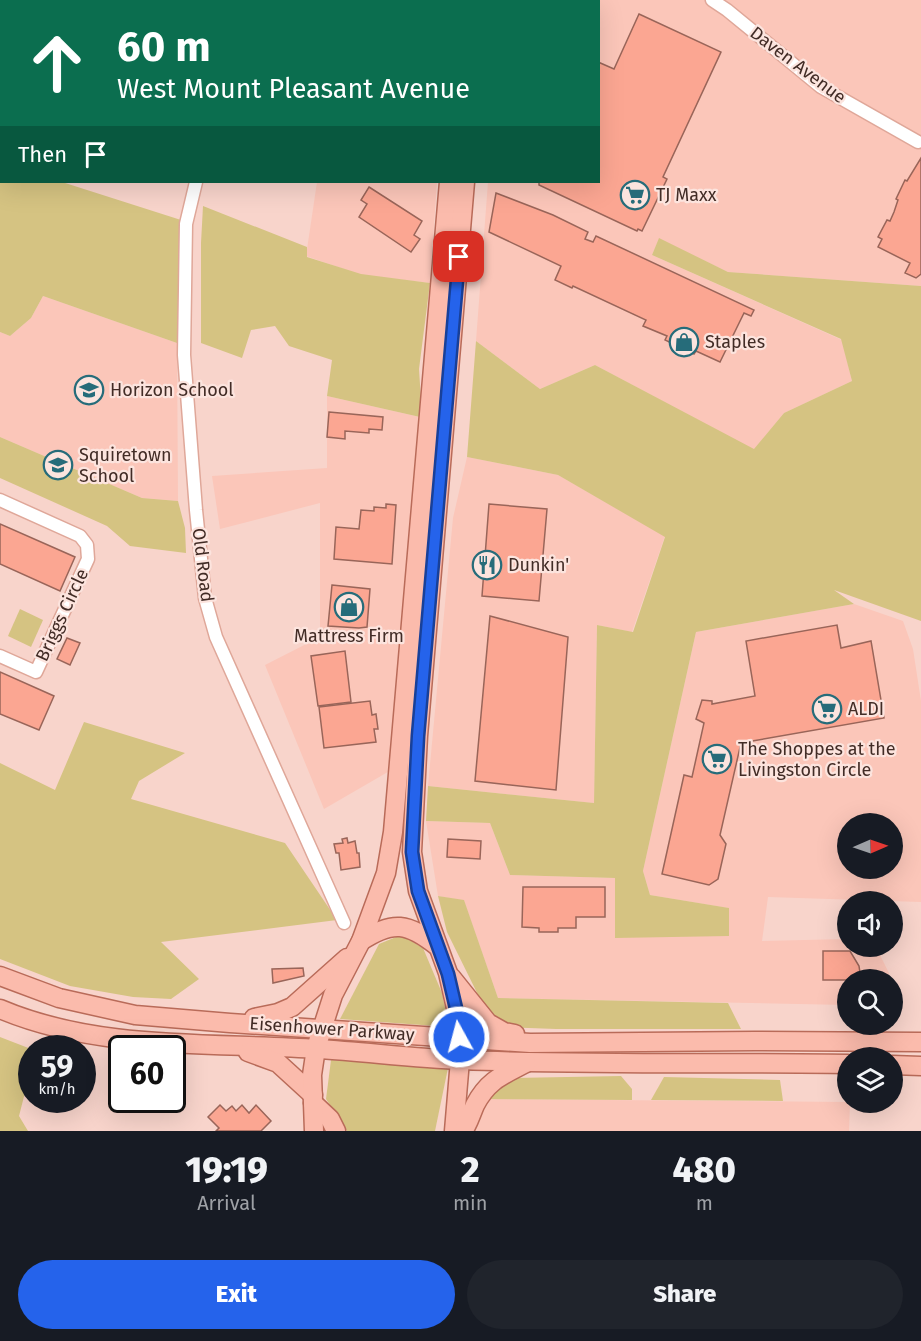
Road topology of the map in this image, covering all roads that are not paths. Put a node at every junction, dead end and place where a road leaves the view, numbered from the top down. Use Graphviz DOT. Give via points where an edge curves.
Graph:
graph roads {
  1 [pos="712,0"];
  2 [pos="918,142"];
  3 [pos="196,183"];
  4 [pos="449,183"];
  5 [pos="465,183"];
  6 [pos="0,500"];
  7 [pos="0,656"];
  8 [pos="344,923"];
  9 [pos="359,945"];
  10 [pos="436,946"];
  11 [pos="448,974"];
  12 [pos="0,976"];
  13 [pos="0,1009"];
  14 [pos="230,1023"];
  15 [pos="322,1029"];
  16 [pos="459,1037"];
  17 [pos="530,1042"];
  18 [pos="921,1042"];
  19 [pos="232,1046"];
  20 [pos="316,1048"];
  21 [pos="460,1060"];
  22 [pos="529,1062"];
  23 [pos="837,1064"];
  24 [pos="903,1065"];
  25 [pos="919,1066"];
  26 [pos="312,1115"];
  27 [pos="336,1131"];
  28 [pos="454,1131"];
  29 [pos="463,1131"];
  1 -- 2 [label="street, Daven Avenue" via="821,87"];
  3 -- 8 [label="street, Old Road" via="186,224 184,355 205,598 216,637"];
  4 -- 9 [label="main road" via="393,832 386,873"];
  5 -- 10 [label="main road" via="418,736 412,852 418,891"];
  6 -- 7 [label="street, Briggs Circle" via="80,536 87,545 88,559 36,672"];
  9 -- 10 [label="main road" via="378,930 405,927 418,931"];
  9 -- 14 [label="main road" via="292,1007"];
  9 -- 15 [label="main road" via="333,995"];
  10 -- 11 [label="main road"];
  11 -- 16 [label="main road"];
  11 -- 17 [label="main road" via="488,1023"];
  12 -- 14 [label="main road, Eisenhower Parkway" via="59,998 135,1015"];
  13 -- 19 [label="main road, Eisenhower Parkway" via="85,1034"];
  14 -- 15 [label="main road, Eisenhower Parkway"];
  15 -- 16 [label="main road, Eisenhower Parkway"];
  15 -- 20 [label="main road"];
  16 -- 17 [label="main road, Eisenhower Parkway"];
  16 -- 21 [label="main road"];
  17 -- 18 [label="main road, Eisenhower Parkway"];
  19 -- 20 [label="main road, Eisenhower Parkway"];
  19 -- 26 [label="main road" via="278,1063"];
  20 -- 21 [label="main road, Eisenhower Parkway"];
  20 -- 26 [label="main road"];
  21 -- 22 [label="main road, Eisenhower Parkway"];
  21 -- 28 [label="main road"];
  22 -- 23 [label="main road, Eisenhower Parkway"];
  22 -- 29 [label="main road" via="489,1085"];
  24 -- 25 [label="main road"];
  26 -- 27 [label="main road" via="330,1119"];
}
